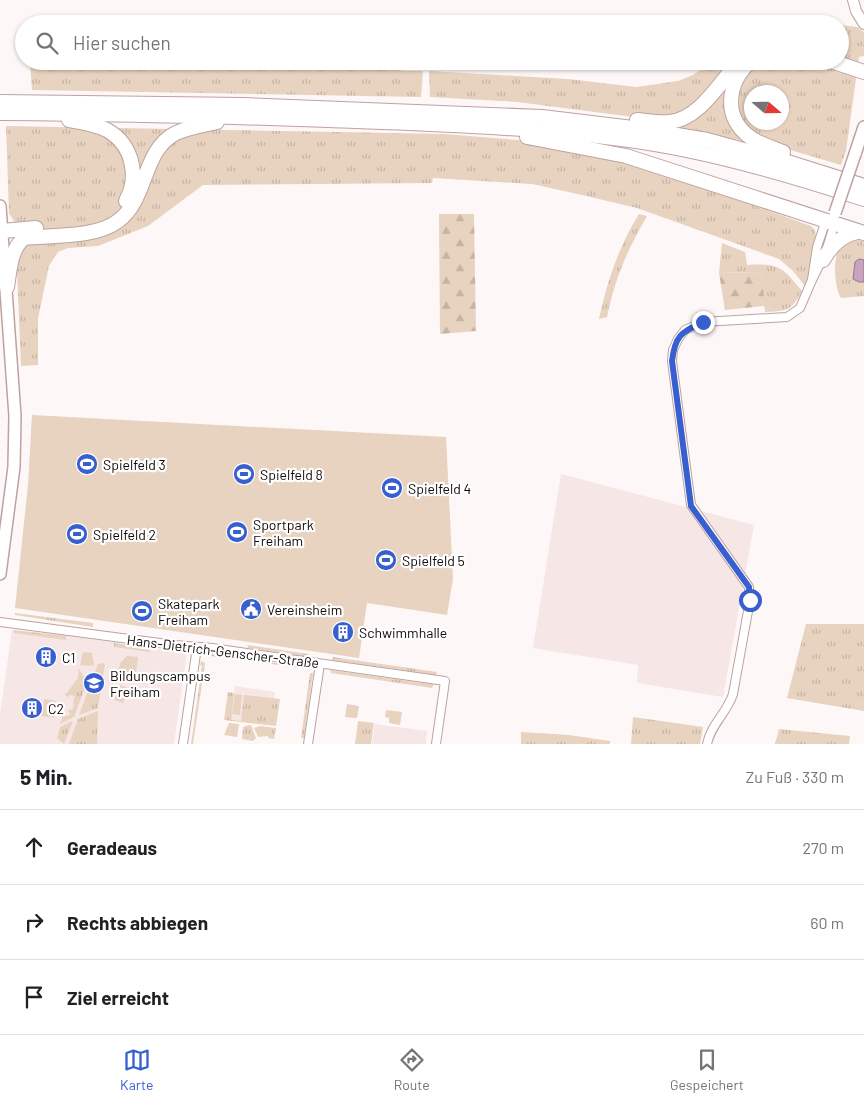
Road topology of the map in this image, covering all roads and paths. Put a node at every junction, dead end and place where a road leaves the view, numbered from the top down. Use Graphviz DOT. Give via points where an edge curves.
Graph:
graph roads {
  1 [pos="853,0"];
  2 [pos="864,24"];
  3 [pos="849,62"];
  4 [pos="863,64"];
  5 [pos="732,70"];
  6 [pos="741,70"];
  7 [pos="849,70"];
  8 [pos="864,85"];
  9 [pos="0,96"];
  10 [pos="0,102"];
  11 [pos="52,103"];
  12 [pos="0,113"];
  13 [pos="36,113"];
  14 [pos="243,117"];
  15 [pos="542,117"];
  16 [pos="466,125"];
  17 [pos="864,127"];
  18 [pos="858,183"];
  19 [pos="864,199"];
  20 [pos="0,206"];
  21 [pos="833,218"];
  22 [pos="43,232"];
  23 [pos="861,232"];
  24 [pos="2,235"];
  25 [pos="25,235"];
  26 [pos="820,261"];
  27 [pos="7,287"];
  28 [pos="0,574"];
  29 [pos="0,622"];
  30 [pos="197,648"];
  31 [pos="320,664"];
  32 [pos="183,744"];
  33 [pos="308,744"];
  34 [pos="436,744"];
  35 [pos="707,744"];
  1 -- 2 [label="street"];
  3 -- 4 [label="highway"];
  5 -- 15 [label="highway" via="700,108 670,122 581,115"];
  6 -- 18 [label="highway" via="732,90 736,124 767,146 829,168"];
  7 -- 8 [label="highway"];
  9 -- 11 [label="highway"];
  10 -- 11 [label="highway"];
  11 -- 15 [label="highway" via="280,106"];
  12 -- 13 [label="highway"];
  13 -- 14 [label="highway"];
  13 -- 22 [label="highway" via="92,124 108,131 131,156 134,172 130,194 117,213 106,220"];
  14 -- 16 [label="highway"];
  14 -- 22 [label="highway" via="190,128 175,133 163,143 153,158 138,198 118,222 88,232"];
  15 -- 18 [label="highway" via="707,140"];
  16 -- 19 [label="highway" via="590,135 662,146 778,172"];
  16 -- 21 [label="highway" via="626,156"];
  17 -- 21 [label="main road, bridge"];
  20 -- 24 [label="main road"];
  21 -- 23 [label="highway"];
  21 -- 26 [label="street" via="824,226 817,247"];
  22 -- 25 [label="highway"];
  23 -- 26 [label="highway" via="848,234 839,240"];
  24 -- 25 [label="highway"];
  24 -- 27 [label="main road"];
  25 -- 27 [label="highway" via="12,256"];
  26 -- 35 [label="street" via="800,308 793,314 703,322 685,330 673,350 691,506 749,587 750,600 733,694 714,725"];
  27 -- 28 [label="main road" via="15,444"];
  29 -- 30 [label="street, Hans-Dietrich-Genscher-Straße"];
  30 -- 31 [label="street, Hans-Dietrich-Genscher-Straße"];
  30 -- 32 [label="street"];
  31 -- 33 [label="street"];
  31 -- 34 [label="street, Hans-Dietrich-Genscher-Straße" via="445,681"];
}
